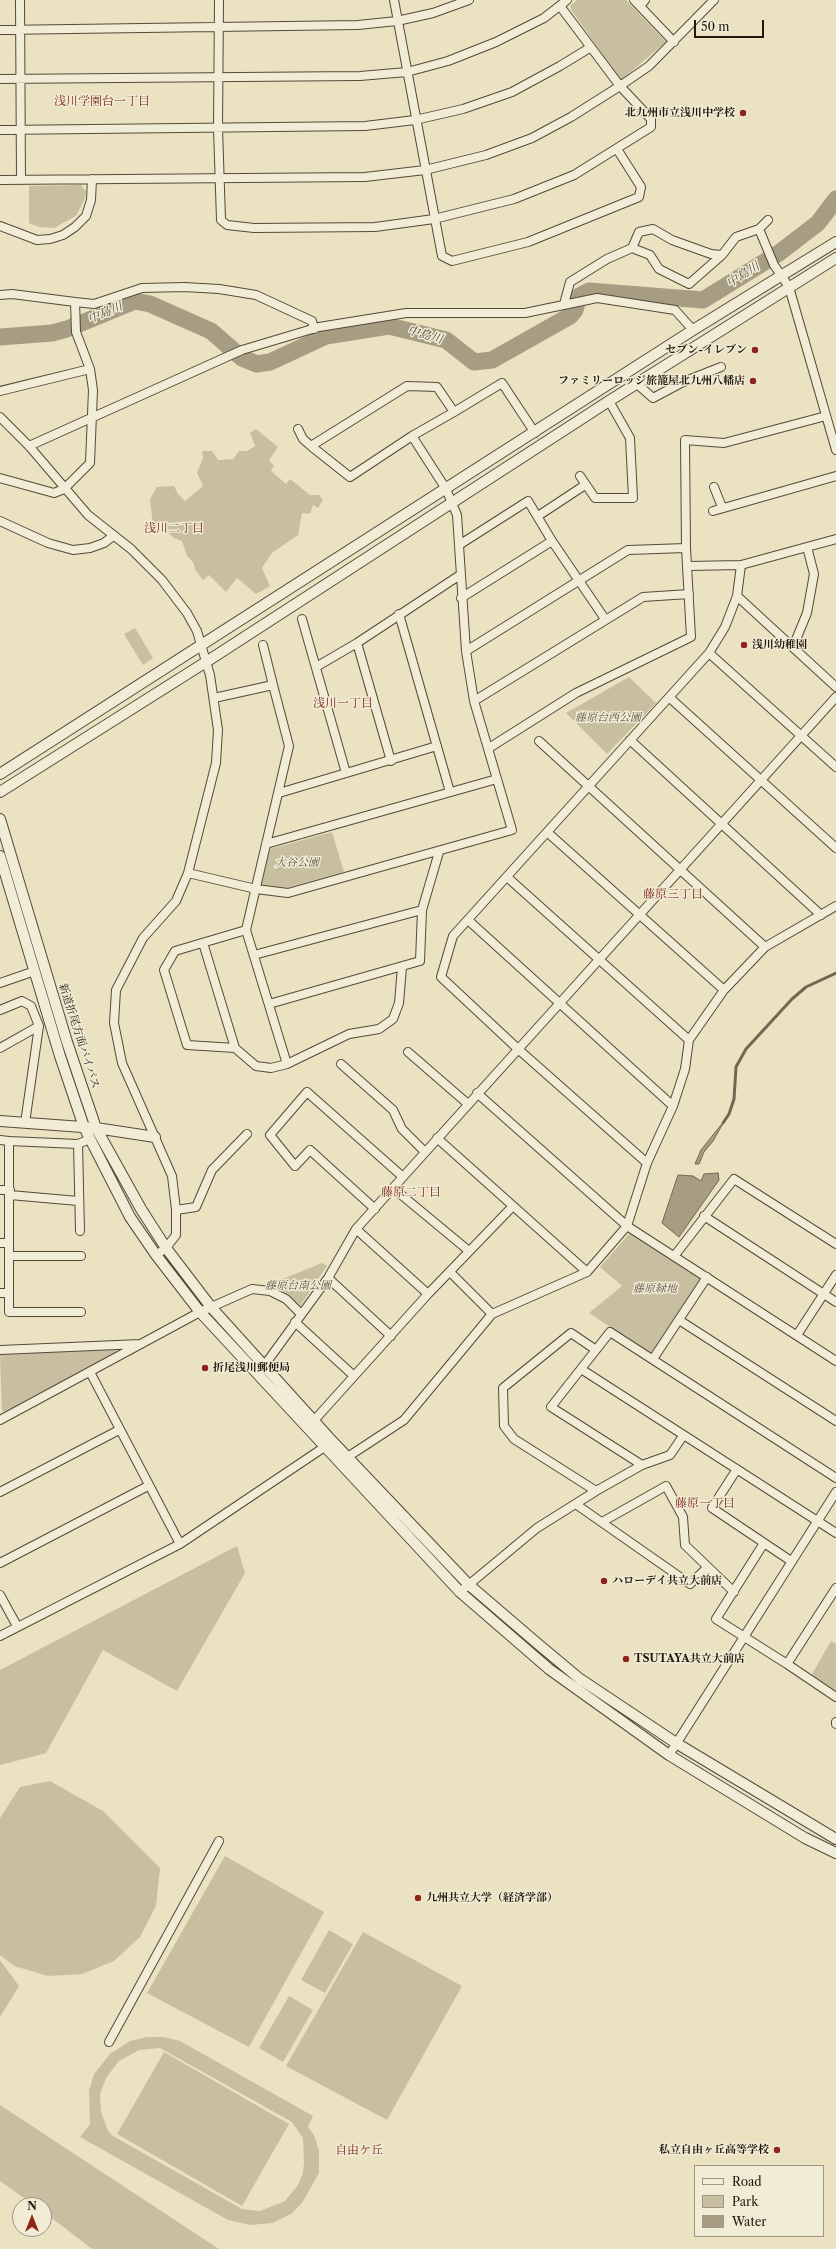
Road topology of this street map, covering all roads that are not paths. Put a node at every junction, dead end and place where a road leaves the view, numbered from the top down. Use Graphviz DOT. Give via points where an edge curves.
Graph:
graph roads {
  1 [pos="20,0"];
  2 [pos="219,0"];
  3 [pos="394,0"];
  4 [pos="469,0"];
  5 [pos="567,0"];
  6 [pos="714,0"];
  7 [pos="640,2"];
  8 [pos="560,6"];
  9 [pos="397,21"];
  10 [pos="219,27"];
  11 [pos="0,30"];
  12 [pos="21,30"];
  13 [pos="674,42"];
  14 [pos="591,47"];
  15 [pos="407,72"];
  16 [pos="219,77"];
  17 [pos="0,79"];
  18 [pos="21,79"];
  19 [pos="620,86"];
  20 [pos="415,120"];
  21 [pos="218,128"];
  22 [pos="0,130"];
  23 [pos="22,130"];
  24 [pos="617,149"];
  25 [pos="425,170"];
  26 [pos="220,178"];
  27 [pos="92,179"];
  28 [pos="0,180"];
  29 [pos="21,180"];
  30 [pos="434,219"];
  31 [pos="768,220"];
  32 [pos="0,226"];
  33 [pos="759,229"];
  34 [pos="836,242"];
  35 [pos="632,248"];
  36 [pos="722,255"];
  37 [pos="836,258"];
  38 [pos="781,274"];
  39 [pos="789,287"];
  40 [pos="0,295"];
  41 [pos="75,302"];
  42 [pos="564,304"];
  43 [pos="314,329"];
  44 [pos="693,330"];
  45 [pos="721,368"];
  46 [pos="90,369"];
  47 [pos="636,384"];
  48 [pos="0,390"];
  49 [pos="609,401"];
  50 [pos="454,412"];
  51 [pos="93,416"];
  52 [pos="826,416"];
  53 [pos="0,417"];
  54 [pos="298,429"];
  55 [pos="536,433"];
  56 [pos="412,436"];
  57 [pos="29,446"];
  58 [pos="311,446"];
  59 [pos="836,450"];
  60 [pos="580,476"];
  61 [pos="836,476"];
  62 [pos="0,478"];
  63 [pos="585,485"];
  64 [pos="714,487"];
  65 [pos="64,489"];
  66 [pos="446,489"];
  67 [pos="452,502"];
  68 [pos="722,507"];
  69 [pos="713,511"];
  70 [pos="538,516"];
  71 [pos="0,521"];
  72 [pos="113,536"];
  73 [pos="836,539"];
  74 [pos="552,541"];
  75 [pos="459,545"];
  76 [pos="807,547"];
  77 [pos="686,548"];
  78 [pos="741,565"];
  79 [pos="688,566"];
  80 [pos="460,575"];
  81 [pos="579,580"];
  82 [pos="689,594"];
  83 [pos="737,596"];
  84 [pos="461,598"];
  85 [pos="399,614"];
  86 [pos="302,619"];
  87 [pos="605,619"];
  88 [pos="357,643"];
  89 [pos="201,645"];
  90 [pos="263,645"];
  91 [pos="793,647"];
  92 [pos="466,651"];
  93 [pos="709,653"];
  94 [pos="206,662"];
  95 [pos="316,667"];
  96 [pos="273,685"];
  97 [pos="836,687"];
  98 [pos="836,697"];
  99 [pos="214,698"];
  100 [pos="670,698"];
  101 [pos="474,702"];
  102 [pos="801,737"];
  103 [pos="630,740"];
  104 [pos="539,741"];
  105 [pos="437,746"];
  106 [pos="489,748"];
  107 [pos="391,761"];
  108 [pos="836,767"];
  109 [pos="346,773"];
  110 [pos="0,774"];
  111 [pos="497,779"];
  112 [pos="762,780"];
  113 [pos="589,785"];
  114 [pos="0,792"];
  115 [pos="450,792"];
  116 [pos="279,793"];
  117 [pos="0,818"];
  118 [pos="721,824"];
  119 [pos="548,832"];
  120 [pos="266,844"];
  121 [pos="836,848"];
  122 [pos="439,852"];
  123 [pos="0,856"];
  124 [pos="681,869"];
  125 [pos="188,873"];
  126 [pos="507,876"];
  127 [pos="256,889"];
  128 [pos="836,906"];
  129 [pos="422,910"];
  130 [pos="639,915"];
  131 [pos="821,915"];
  132 [pos="468,920"];
  133 [pos="246,930"];
  134 [pos="203,943"];
  135 [pos="765,947"];
  136 [pos="254,955"];
  137 [pos="599,960"];
  138 [pos="402,968"];
  139 [pos="34,971"];
  140 [pos="0,983"];
  141 [pos="724,990"];
  142 [pos="559,1003"];
  143 [pos="269,1004"];
  144 [pos="0,1010"];
  145 [pos="39,1026"];
  146 [pos="689,1040"];
  147 [pos="0,1048"];
  148 [pos="235,1048"];
  149 [pos="518,1049"];
  150 [pos="408,1052"];
  151 [pos="287,1064"];
  152 [pos="341,1064"];
  153 [pos="477,1093"];
  154 [pos="468,1104"];
  155 [pos="674,1106"];
  156 [pos="0,1121"];
  157 [pos="25,1122"];
  158 [pos="84,1127"];
  159 [pos="96,1128"];
  160 [pos="247,1134"];
  161 [pos="155,1137"];
  162 [pos="437,1138"];
  163 [pos="90,1139"];
  164 [pos="0,1140"];
  165 [pos="9,1140"];
  166 [pos="78,1144"];
  167 [pos="425,1152"];
  168 [pos="647,1163"];
  169 [pos="402,1177"];
  170 [pos="393,1188"];
  171 [pos="0,1190"];
  172 [pos="10,1192"];
  173 [pos="78,1201"];
  174 [pos="512,1207"];
  175 [pos="375,1209"];
  176 [pos="176,1210"];
  177 [pos="704,1216"];
  178 [pos="628,1226"];
  179 [pos="356,1229"];
  180 [pos="80,1231"];
  181 [pos="4,1243"];
  182 [pos="836,1244"];
  183 [pos="166,1248"];
  184 [pos="469,1251"];
  185 [pos="156,1255"];
  186 [pos="675,1255"];
  187 [pos="9,1256"];
  188 [pos="80,1256"];
  189 [pos="587,1272"];
  190 [pos="451,1273"];
  191 [pos="836,1274"];
  192 [pos="707,1277"];
  193 [pos="328,1278"];
  194 [pos="0,1293"];
  195 [pos="9,1293"];
  196 [pos="428,1294"];
  197 [pos="823,1294"];
  198 [pos="836,1302"];
  199 [pos="211,1307"];
  200 [pos="80,1312"];
  201 [pos="200,1312"];
  202 [pos="301,1314"];
  203 [pos="492,1314"];
  204 [pos="679,1320"];
  205 [pos="295,1322"];
  206 [pos="797,1335"];
  207 [pos="391,1336"];
  208 [pos="143,1343"];
  209 [pos="0,1350"];
  210 [pos="596,1350"];
  211 [pos="653,1359"];
  212 [pos="836,1361"];
  213 [pos="264,1366"];
  214 [pos="581,1369"];
  215 [pos="90,1372"];
  216 [pos="257,1374"];
  217 [pos="354,1376"];
  218 [pos="0,1420"];
  219 [pos="316,1420"];
  220 [pos="836,1421"];
  221 [pos="307,1427"];
  222 [pos="119,1430"];
  223 [pos="682,1436"];
  224 [pos="333,1442"];
  225 [pos="324,1448"];
  226 [pos="347,1455"];
  227 [pos="339,1463"];
  228 [pos="642,1465"];
  229 [pos="737,1469"];
  230 [pos="836,1478"];
  231 [pos="148,1486"];
  232 [pos="596,1491"];
  233 [pos="0,1492"];
  234 [pos="836,1492"];
  235 [pos="577,1505"];
  236 [pos="817,1521"];
  237 [pos="602,1522"];
  238 [pos="836,1533"];
  239 [pos="764,1543"];
  240 [pos="180,1544"];
  241 [pos="791,1561"];
  242 [pos="0,1563"];
  243 [pos="708,1567"];
  244 [pos="468,1584"];
  245 [pos="836,1588"];
  246 [pos="460,1592"];
  247 [pos="734,1592"];
  248 [pos="0,1595"];
  249 [pos="17,1626"];
  250 [pos="0,1636"];
  251 [pos="744,1637"];
  252 [pos="786,1664"];
  253 [pos="836,1697"];
  254 [pos="676,1743"];
  255 [pos="669,1755"];
  256 [pos="836,1839"];
  257 [pos="219,1841"];
  258 [pos="836,1853"];
  259 [pos="109,2042"];
  1 -- 12 [label="street"];
  2 -- 10 [label="street"];
  3 -- 9 [label="street"];
  4 -- 9 [label="street" via="433,13"];
  5 -- 8 [label="street"];
  6 -- 13 [label="street"];
  7 -- 13 [label="street"];
  8 -- 14 [label="street"];
  8 -- 15 [label="street" via="544,18 496,42 448,61"];
  9 -- 10 [label="street" via="358,25"];
  9 -- 15 [label="street"];
  10 -- 12 [label="street"];
  10 -- 16 [label="street"];
  11 -- 12 [label="street"];
  12 -- 18 [label="street"];
  13 -- 19 [label="street" via="648,66"];
  14 -- 19 [label="street"];
  14 -- 20 [label="street" via="512,92 463,109"];
  15 -- 16 [label="street" via="360,76"];
  15 -- 20 [label="street"];
  16 -- 18 [label="street"];
  16 -- 21 [label="street"];
  17 -- 18 [label="street"];
  18 -- 23 [label="street"];
  19 -- 24 [label="street" via="651,119 651,127"];
  19 -- 25 [label="street" via="532,138 486,155"];
  20 -- 21 [label="street" via="365,126"];
  20 -- 25 [label="street"];
  21 -- 23 [label="street"];
  21 -- 26 [label="street"];
  22 -- 23 [label="street"];
  23 -- 29 [label="street"];
  24 -- 30 [label="street" via="574,175 514,199"];
  24 -- 30 [label="street" via="641,187 639,197 528,242 452,261 442,256"];
  25 -- 26 [label="street" via="364,177"];
  25 -- 30 [label="street"];
  26 -- 27 [label="street"];
  26 -- 30 [label="street" via="221,220 227,225 254,228 375,227"];
  27 -- 29 [label="street"];
  27 -- 32 [label="street" via="91,200 86,216 63,235 37,240"];
  28 -- 29 [label="street"];
  31 -- 33 [label="street"];
  33 -- 36 [label="street" via="736,237"];
  33 -- 38 [label="street" via="774,265"];
  34 -- 38 [label="street"];
  35 -- 36 [label="street" via="639,232 653,230 672,240 711,254"];
  35 -- 36 [label="street" via="650,255 659,269 689,284"];
  35 -- 42 [label="street" via="607,259 570,282"];
  37 -- 39 [label="street"];
  38 -- 39 [label="street"];
  38 -- 44 [label="street"];
  39 -- 47 [label="street"];
  39 -- 52 [label="street"];
  40 -- 41 [label="street" via="12,294"];
  41 -- 43 [label="street" via="94,304 142,288 219,289 256,295 312,321"];
  41 -- 46 [label="street" via="76,332"];
  42 -- 43 [label="street" via="525,313 406,313"];
  42 -- 44 [label="street" via="597,298 675,310"];
  43 -- 51 [label="street" via="242,350"];
  44 -- 55 [label="street"];
  45 -- 47 [label="street" via="683,382 653,398"];
  46 -- 48 [label="street"];
  46 -- 51 [label="street"];
  47 -- 49 [label="street"];
  49 -- 63 [label="street" via="630,438 633,498 595,498"];
  49 -- 67 [label="street"];
  50 -- 55 [label="street" via="502,383"];
  50 -- 56 [label="street"];
  50 -- 58 [label="street" via="437,387 407,386"];
  51 -- 57 [label="street"];
  51 -- 65 [label="street" via="90,463"];
  52 -- 59 [label="street"];
  52 -- 77 [label="street" via="724,443 685,440"];
  53 -- 57 [label="street"];
  54 -- 58 [label="street" via="303,439"];
  55 -- 66 [label="street"];
  56 -- 58 [label="street" via="350,477"];
  56 -- 66 [label="street"];
  57 -- 65 [label="street"];
  60 -- 63 [label="street"];
  61 -- 68 [label="street"];
  62 -- 65 [label="street" via="54,493"];
  63 -- 70 [label="street"];
  64 -- 68 [label="street"];
  65 -- 72 [label="street" via="88,515"];
  66 -- 67 [label="street"];
  66 -- 89 [label="street"];
  67 -- 75 [label="street"];
  67 -- 94 [label="street"];
  68 -- 69 [label="street"];
  70 -- 74 [label="street"];
  70 -- 75 [label="street" via="528,501"];
  71 -- 72 [label="street" via="73,550 90,548 104,543"];
  72 -- 89 [label="street" via="131,549 162,580 187,614 197,631"];
  73 -- 76 [label="street"];
  74 -- 81 [label="street"];
  74 -- 84 [label="street"];
  75 -- 80 [label="street"];
  76 -- 78 [label="street"];
  76 -- 91 [label="street" via="814,574 807,614"];
  77 -- 79 [label="street"];
  77 -- 81 [label="street" via="628,550"];
  78 -- 79 [label="street"];
  78 -- 83 [label="street"];
  79 -- 82 [label="street"];
  80 -- 84 [label="street"];
  80 -- 85 [label="street"];
  81 -- 87 [label="street"];
  81 -- 92 [label="street"];
  82 -- 87 [label="street" via="643,597"];
  82 -- 106 [label="street" via="691,637 576,693"];
  83 -- 91 [label="street"];
  83 -- 93 [label="street" via="725,627"];
  84 -- 92 [label="street"];
  85 -- 88 [label="street"];
  85 -- 105 [label="street"];
  86 -- 95 [label="street"];
  87 -- 101 [label="street"];
  88 -- 95 [label="street"];
  88 -- 107 [label="street"];
  89 -- 94 [label="street"];
  89 -- 110 [label="street"];
  90 -- 96 [label="street"];
  91 -- 97 [label="street"];
  92 -- 101 [label="street"];
  93 -- 100 [label="street"];
  93 -- 102 [label="street"];
  94 -- 99 [label="street"];
  94 -- 114 [label="street"];
  95 -- 109 [label="street"];
  96 -- 99 [label="street"];
  96 -- 116 [label="street" via="289,746"];
  98 -- 102 [label="street"];
  99 -- 125 [label="street" via="218,730 216,763"];
  100 -- 103 [label="street"];
  100 -- 112 [label="street"];
  101 -- 106 [label="street"];
  102 -- 108 [label="street"];
  102 -- 112 [label="street"];
  103 -- 113 [label="street"];
  103 -- 118 [label="street"];
  104 -- 113 [label="street"];
  105 -- 107 [label="street"];
  105 -- 115 [label="street"];
  106 -- 111 [label="street"];
  107 -- 109 [label="street"];
  109 -- 116 [label="street"];
  111 -- 115 [label="street"];
  111 -- 122 [label="street" via="512,830"];
  112 -- 118 [label="street"];
  112 -- 121 [label="street"];
  113 -- 119 [label="street"];
  113 -- 124 [label="street"];
  115 -- 120 [label="street"];
  116 -- 120 [label="street"];
  117 -- 159 [label="street, 新道折尾方面バイパス" via="67,1042"];
  118 -- 124 [label="street"];
  118 -- 131 [label="street"];
  119 -- 126 [label="street"];
  119 -- 130 [label="street"];
  120 -- 127 [label="street"];
  122 -- 127 [label="street" via="288,893"];
  122 -- 129 [label="street"];
  123 -- 139 [label="street"];
  124 -- 130 [label="street"];
  124 -- 135 [label="street"];
  125 -- 127 [label="street"];
  125 -- 161 [label="street" via="176,901 143,938 116,990 114,1023 122,1063"];
  126 -- 132 [label="street"];
  126 -- 137 [label="street"];
  127 -- 133 [label="street"];
  128 -- 131 [label="street"];
  129 -- 136 [label="street"];
  129 -- 138 [label="street" via="420,961"];
  130 -- 137 [label="street"];
  130 -- 141 [label="street"];
  131 -- 135 [label="street"];
  132 -- 142 [label="street"];
  132 -- 149 [label="street" via="453,936 441,977"];
  133 -- 134 [label="street"];
  133 -- 136 [label="street"];
  134 -- 148 [label="street"];
  134 -- 148 [label="street" via="175,951 164,970 187,1045"];
  135 -- 141 [label="street"];
  136 -- 143 [label="street"];
  137 -- 142 [label="street"];
  137 -- 146 [label="street"];
  138 -- 143 [label="street"];
  138 -- 151 [label="street" via="398,1003 393,1019 379,1029 349,1034"];
  139 -- 140 [label="street"];
  139 -- 158 [label="street"];
  141 -- 146 [label="street"];
  142 -- 149 [label="street"];
  142 -- 155 [label="street"];
  143 -- 151 [label="street"];
  144 -- 145 [label="street" via="22,1001 31,1006"];
  145 -- 147 [label="street"];
  145 -- 157 [label="street"];
  146 -- 155 [label="street" via="685,1069"];
  148 -- 151 [label="street" via="256,1066 271,1068"];
  149 -- 153 [label="street"];
  149 -- 168 [label="street"];
  150 -- 154 [label="street"];
  152 -- 167 [label="street" via="393,1110 402,1129"];
  153 -- 154 [label="street"];
  153 -- 178 [label="street"];
  154 -- 162 [label="street"];
  155 -- 168 [label="street"];
  156 -- 157 [label="street"];
  157 -- 158 [label="street"];
  158 -- 159 [label="street"];
  158 -- 163 [label="street"];
  159 -- 161 [label="street"];
  159 -- 183 [label="street, 新道折尾方面バイパス"];
  160 -- 176 [label="street" via="212,1170 196,1207"];
  161 -- 176 [label="street" via="172,1176"];
  162 -- 167 [label="street"];
  162 -- 174 [label="street"];
  163 -- 166 [label="street"];
  163 -- 185 [label="street" via="130,1217"];
  164 -- 165 [label="street"];
  165 -- 166 [label="street"];
  165 -- 172 [label="street"];
  166 -- 173 [label="street"];
  167 -- 169 [label="street"];
  168 -- 178 [label="street"];
  169 -- 170 [label="street"];
  169 -- 175 [label="street" via="307,1092 270,1135 295,1166 310,1150"];
  170 -- 175 [label="street"];
  170 -- 184 [label="street"];
  171 -- 172 [label="street"];
  172 -- 173 [label="street"];
  172 -- 181 [label="street"];
  173 -- 180 [label="street"];
  174 -- 184 [label="street"];
  174 -- 189 [label="street"];
  175 -- 179 [label="street"];
  176 -- 183 [label="street" via="176,1234"];
  177 -- 182 [label="street" via="734,1179"];
  177 -- 186 [label="street"];
  177 -- 197 [label="street"];
  178 -- 186 [label="street"];
  178 -- 189 [label="street"];
  179 -- 193 [label="street"];
  179 -- 196 [label="street"];
  181 -- 187 [label="street"];
  183 -- 185 [label="street"];
  183 -- 199 [label="street, 新道折尾方面バイパス"];
  184 -- 190 [label="street"];
  185 -- 201 [label="street"];
  186 -- 192 [label="street"];
  187 -- 188 [label="street"];
  187 -- 195 [label="street"];
  189 -- 203 [label="street"];
  190 -- 196 [label="street"];
  190 -- 203 [label="street"];
  191 -- 197 [label="street"];
  192 -- 204 [label="street"];
  192 -- 206 [label="street"];
  193 -- 202 [label="street"];
  193 -- 207 [label="street"];
  194 -- 195 [label="street"];
  195 -- 200 [label="street" via="9,1312"];
  196 -- 207 [label="street"];
  197 -- 198 [label="street"];
  197 -- 206 [label="street"];
  199 -- 201 [label="street"];
  199 -- 202 [label="street" via="252,1289 270,1291 281,1296"];
  199 -- 213 [label="street, 新道折尾方面バイパス"];
  201 -- 208 [label="street"];
  201 -- 216 [label="street"];
  202 -- 205 [label="street"];
  203 -- 226 [label="street" via="404,1420"];
  204 -- 211 [label="street"];
  204 -- 220 [label="street"];
  205 -- 213 [label="street"];
  205 -- 217 [label="street"];
  206 -- 212 [label="street"];
  207 -- 217 [label="street"];
  208 -- 209 [label="street"];
  208 -- 215 [label="street"];
  210 -- 211 [label="street" via="610,1332"];
  210 -- 214 [label="street"];
  210 -- 232 [label="street" via="571,1333 502,1388 504,1426 514,1440"];
  211 -- 230 [label="street"];
  213 -- 216 [label="street"];
  213 -- 219 [label="street, 新道折尾方面バイパス"];
  214 -- 223 [label="street"];
  214 -- 228 [label="street" via="551,1407"];
  215 -- 218 [label="street"];
  215 -- 222 [label="street"];
  216 -- 221 [label="street"];
  217 -- 219 [label="street"];
  219 -- 221 [label="street"];
  219 -- 224 [label="street, 新道折尾方面バイパス"];
  221 -- 225 [label="street"];
  222 -- 231 [label="street"];
  222 -- 233 [label="street"];
  223 -- 228 [label="street" via="670,1455"];
  223 -- 229 [label="street"];
  224 -- 225 [label="street"];
  224 -- 226 [label="street, 新道折尾方面バイパス"];
  225 -- 227 [label="street"];
  225 -- 240 [label="street"];
  226 -- 227 [label="street"];
  226 -- 244 [label="street, 新道折尾方面バイパス"];
  227 -- 246 [label="street"];
  228 -- 232 [label="street"];
  229 -- 236 [label="street"];
  229 -- 239 [label="street" via="712,1508"];
  231 -- 240 [label="street"];
  231 -- 242 [label="street"];
  232 -- 235 [label="street"];
  234 -- 236 [label="street"];
  235 -- 237 [label="street"];
  235 -- 244 [label="street" via="537,1528"];
  236 -- 238 [label="street"];
  236 -- 241 [label="street"];
  237 -- 243 [label="street" via="690,1584"];
  237 -- 243 [label="street" via="666,1486 683,1517 685,1545"];
  239 -- 241 [label="street"];
  239 -- 247 [label="street"];
  240 -- 249 [label="street"];
  241 -- 251 [label="street"];
  243 -- 247 [label="street"];
  244 -- 246 [label="street"];
  244 -- 254 [label="street, 新道折尾方面バイパス" via="580,1679"];
  245 -- 252 [label="street"];
  246 -- 255 [label="street" via="549,1669"];
  247 -- 251 [label="street" via="716,1619"];
  248 -- 249 [label="street"];
  249 -- 250 [label="street"];
  251 -- 252 [label="street"];
  251 -- 254 [label="street"];
  252 -- 253 [label="street"];
  254 -- 255 [label="street"];
  254 -- 256 [label="street, 新道折尾方面バイパス"];
  255 -- 258 [label="street" via="805,1838"];
  257 -- 259 [label="street"];
}
